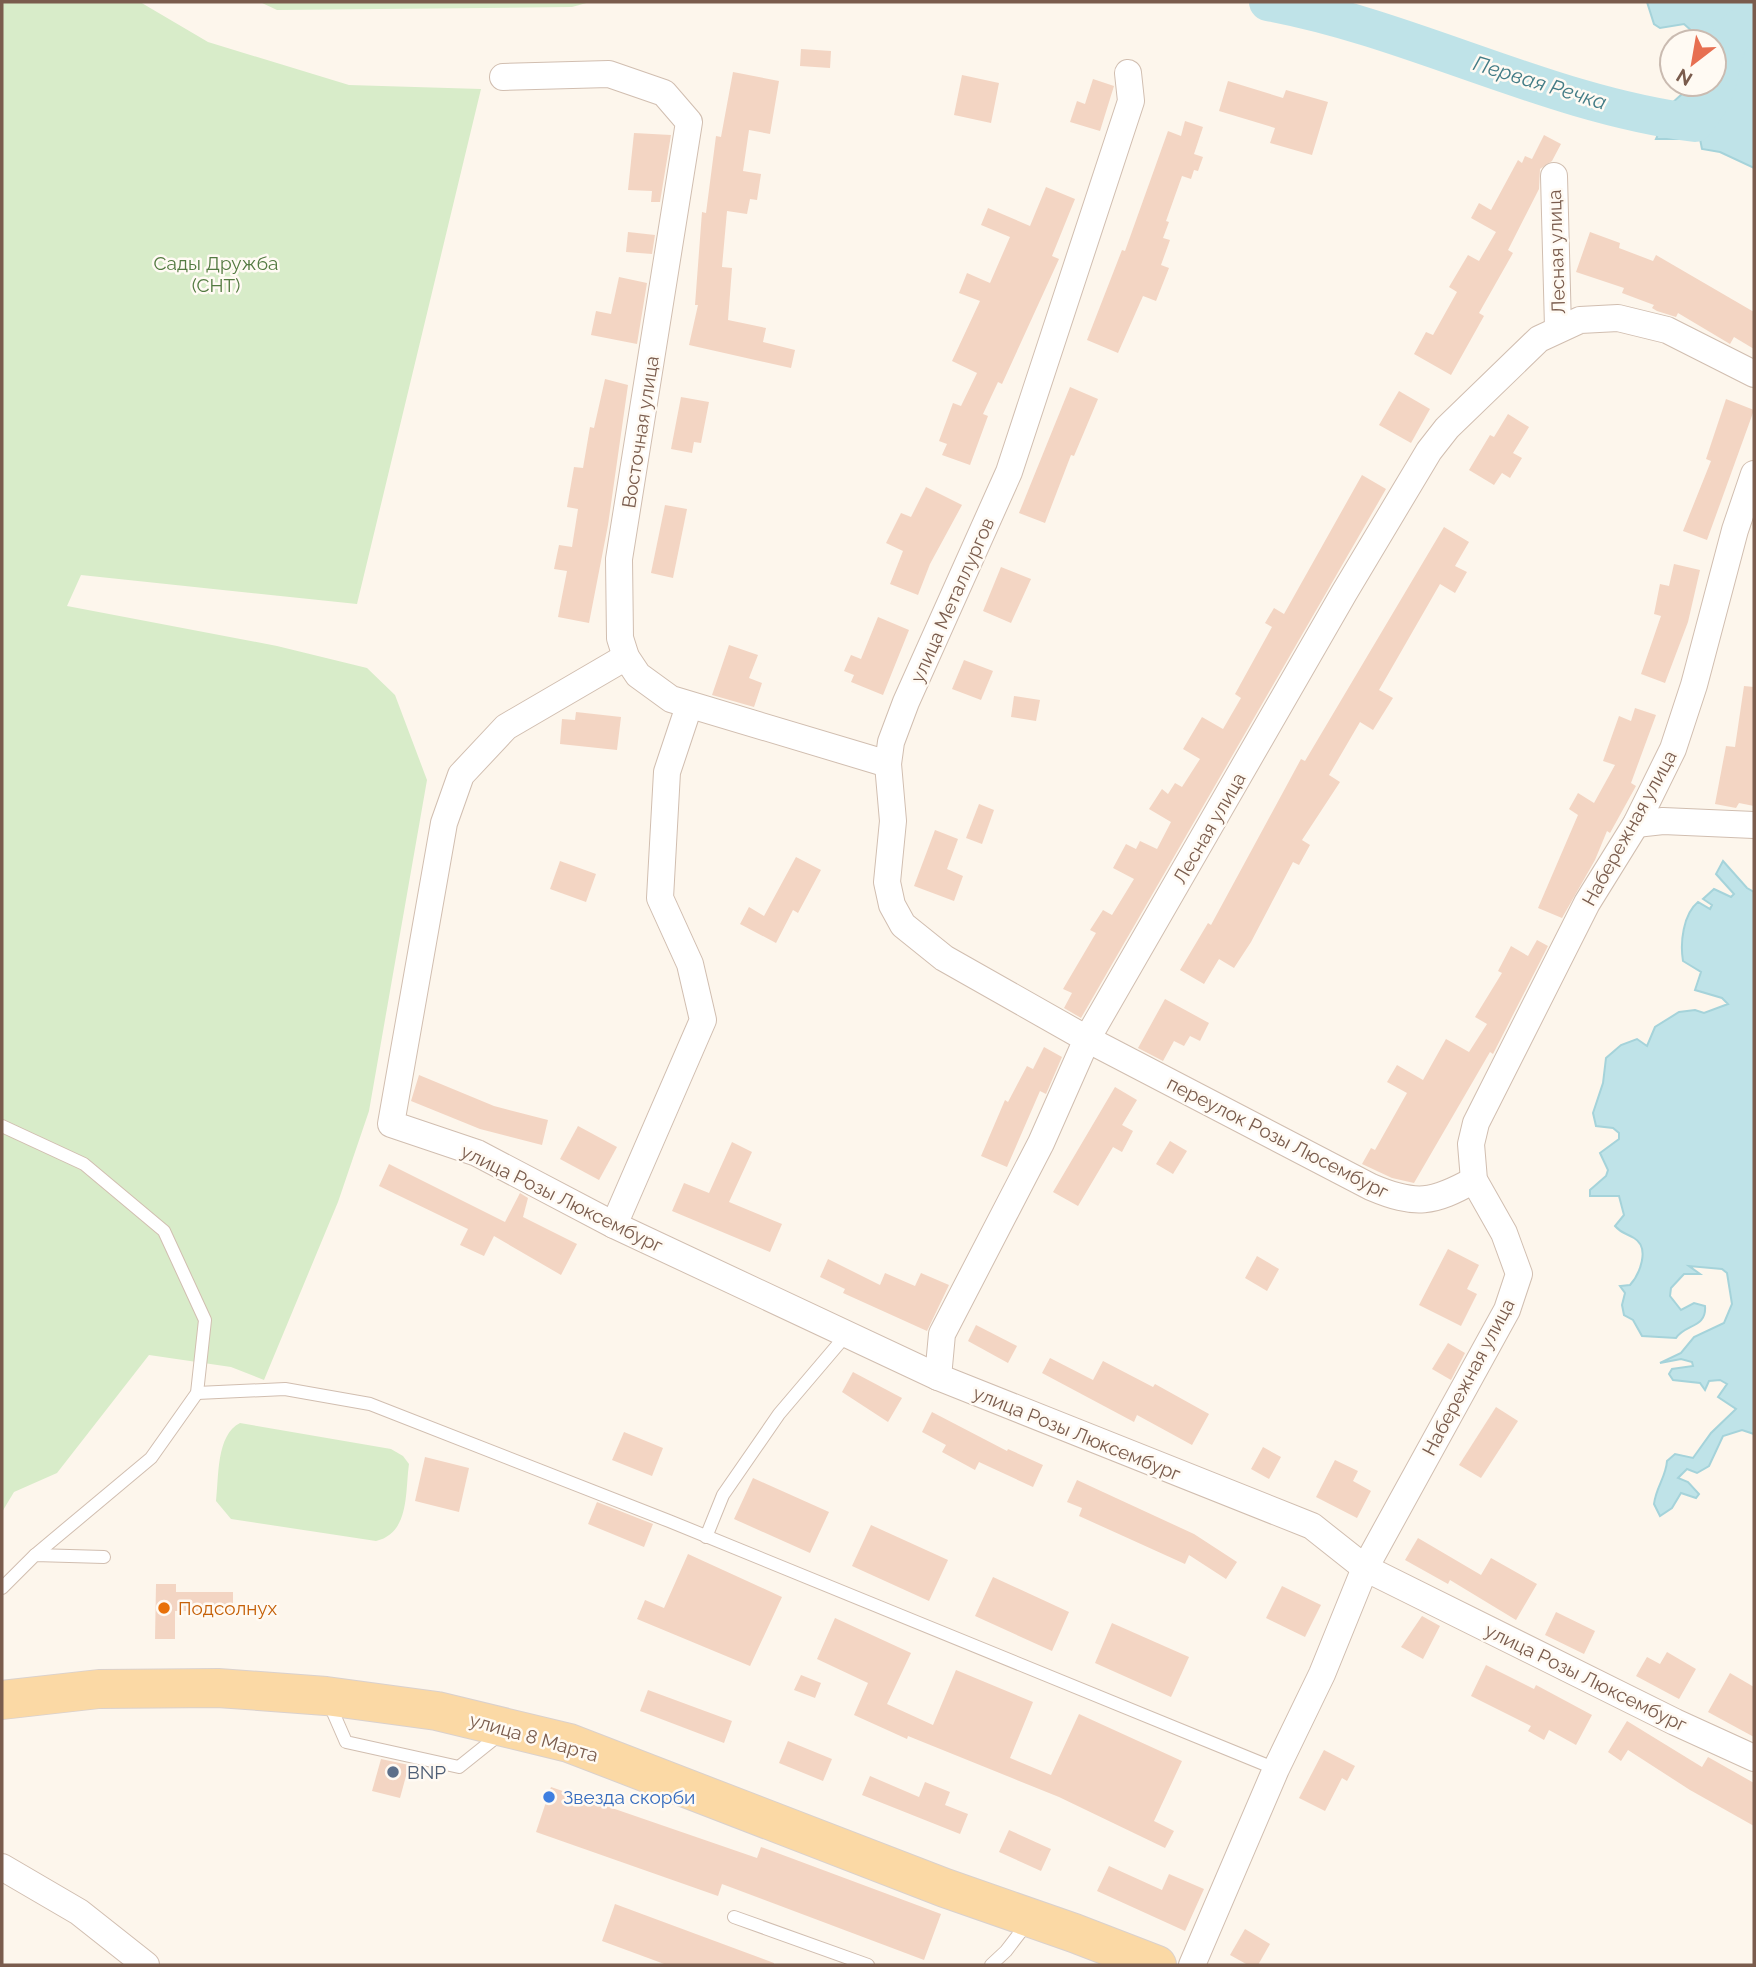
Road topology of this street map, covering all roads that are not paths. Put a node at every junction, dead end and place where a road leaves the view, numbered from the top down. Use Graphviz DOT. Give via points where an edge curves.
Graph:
graph roads {
  1 [pos="1128,73"];
  2 [pos="503,77"];
  3 [pos="1554,176"];
  4 [pos="1558,328"];
  5 [pos="1754,374"];
  6 [pos="1754,474"];
  7 [pos="626,657"];
  8 [pos="689,706"];
  9 [pos="888,764"];
  10 [pos="1636,824"];
  11 [pos="1754,825"];
  12 [pos="1087,1039"];
  13 [pos="2,1126"];
  14 [pos="1474,1180"];
  15 [pos="614,1225"];
  16 [pos="847,1334"];
  17 [pos="938,1377"];
  18 [pos="197,1393"];
  19 [pos="706,1537"];
  20 [pos="35,1555"];
  21 [pos="104,1557"];
  22 [pos="1365,1569"];
  23 [pos="2,1588"];
  24 [pos="326,1696"];
  25 [pos="2,1700"];
  26 [pos="507,1728"];
  27 [pos="1754,1758"];
  28 [pos="1276,1769"];
  29 [pos="2,1867"];
  30 [pos="734,1917"];
  31 [pos="1031,1918"];
  32 [pos="146,1965"];
  33 [pos="868,1965"];
  34 [pos="991,1965"];
  35 [pos="1157,1965"];
  36 [pos="1192,1965"];
  1 -- 9 [label="street, улица Металлургов" via="1131,101 1009,472 906,702"];
  2 -- 7 [label="street, Восточная улица" via="609,74 664,93 689,122 619,559 620,638"];
  3 -- 4 [label="street, Лесная улица"];
  4 -- 5 [label="street, Лесная улица" via="1596,318 1641,323 1692,341"];
  4 -- 12 [label="street, Лесная улица" via="1520,356 1429,451"];
  6 -- 10 [label="street, Набережная улица" via="1682,723 1664,771"];
  7 -- 8 [label="street, Восточная улица" via="638,676"];
  7 -- 15 [label="street, улица Розы Люксембург" via="506,727 461,775 444,823 391,1124 477,1153"];
  8 -- 9 [label="street, Восточная улица"];
  8 -- 15 [label="street" via="667,772 660,898 690,964 703,1020"];
  9 -- 12 [label="street, улица Металлургов" via="893,821 887,882 903,925 944,958"];
  10 -- 11 [label="street"];
  10 -- 14 [label="street, Набережная улица" via="1587,903 1488,1098 1471,1144"];
  12 -- 14 [label="street, переулок Розы Люсембург" via="1394,1197 1431,1200"];
  12 -- 17 [label="street, Лесная улица" via="1041,1143 942,1334"];
  13 -- 18 [label="lane" via="84,1164 163,1231 205,1320"];
  14 -- 22 [label="street, Набережная улица" via="1504,1233 1519,1274 1507,1310"];
  15 -- 16 [label="street, улица Розы Люксембург"];
  16 -- 17 [label="street, улица Розы Люксембург"];
  16 -- 19 [label="lane" via="779,1414 730,1485"];
  17 -- 22 [label="street, улица Розы Люксембург" via="1312,1526"];
  18 -- 19 [label="lane" via="285,1389 370,1404"];
  18 -- 20 [label="lane" via="151,1458"];
  19 -- 28 [label="lane"];
  20 -- 21 [label="lane"];
  20 -- 23 [label="lane"];
  22 -- 27 [label="street, улица Розы Люксембург"];
  22 -- 28 [label="street, Набережная улица"];
  24 -- 25 [label="main road, улица 8 Марта" via="192,1688 99,1689"];
  24 -- 26 [label="main road, улица 8 Марта" via="437,1711"];
  24 -- 26 [label="lane" via="346,1742 459,1767"];
  26 -- 31 [label="main road, улица 8 Марта" via="569,1744"];
  28 -- 36 [label="street, Набережная улица"];
  29 -- 32 [label="street" via="79,1912"];
  30 -- 33 [label="lane"];
  31 -- 34 [label="lane"];
  31 -- 35 [label="main road, улица 8 Марта"];
}
